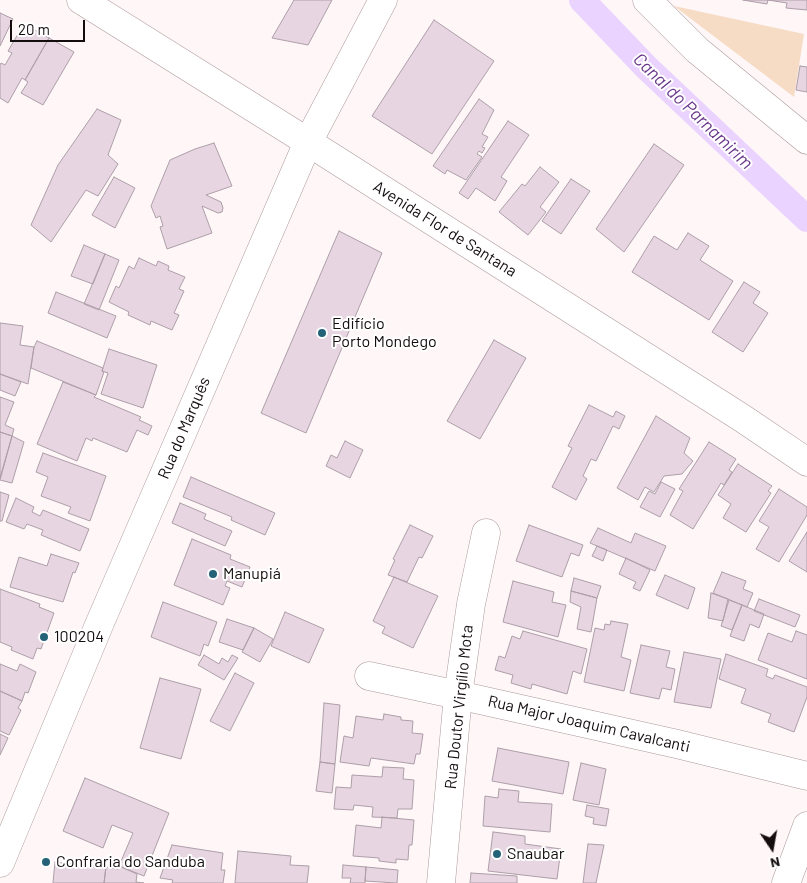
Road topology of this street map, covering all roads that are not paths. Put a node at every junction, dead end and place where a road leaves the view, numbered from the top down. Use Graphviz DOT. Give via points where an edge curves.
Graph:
graph roads {
  1 [pos="81,0"];
  2 [pos="383,0"];
  3 [pos="647,0"];
  4 [pos="807,140"];
  5 [pos="308,142"];
  6 [pos="807,462"];
  7 [pos="486,532"];
  8 [pos="369,676"];
  9 [pos="458,695"];
  10 [pos="807,776"];
  11 [pos="807,826"];
  12 [pos="0,864"];
  13 [pos="441,883"];
  14 [pos="786,883"];
  1 -- 5 [label="street, Avenida Flor de Santana"];
  2 -- 5 [label="street, Rua do Marquês"];
  3 -- 4 [label="street" via="697,50"];
  5 -- 6 [label="street, Avenida Flor de Santana" via="734,412"];
  5 -- 12 [label="street, Rua do Marquês" via="99,625"];
  7 -- 9 [label="street, Rua Doutor Virgílio Mota" via="471,604"];
  8 -- 9 [label="street, Rua Major Joaquim Cavalcanti"];
  9 -- 10 [label="street, Rua Major Joaquim Cavalcanti"];
  9 -- 13 [label="street, Rua Doutor Virgílio Mota"];
  11 -- 14 [label="street"];
}
